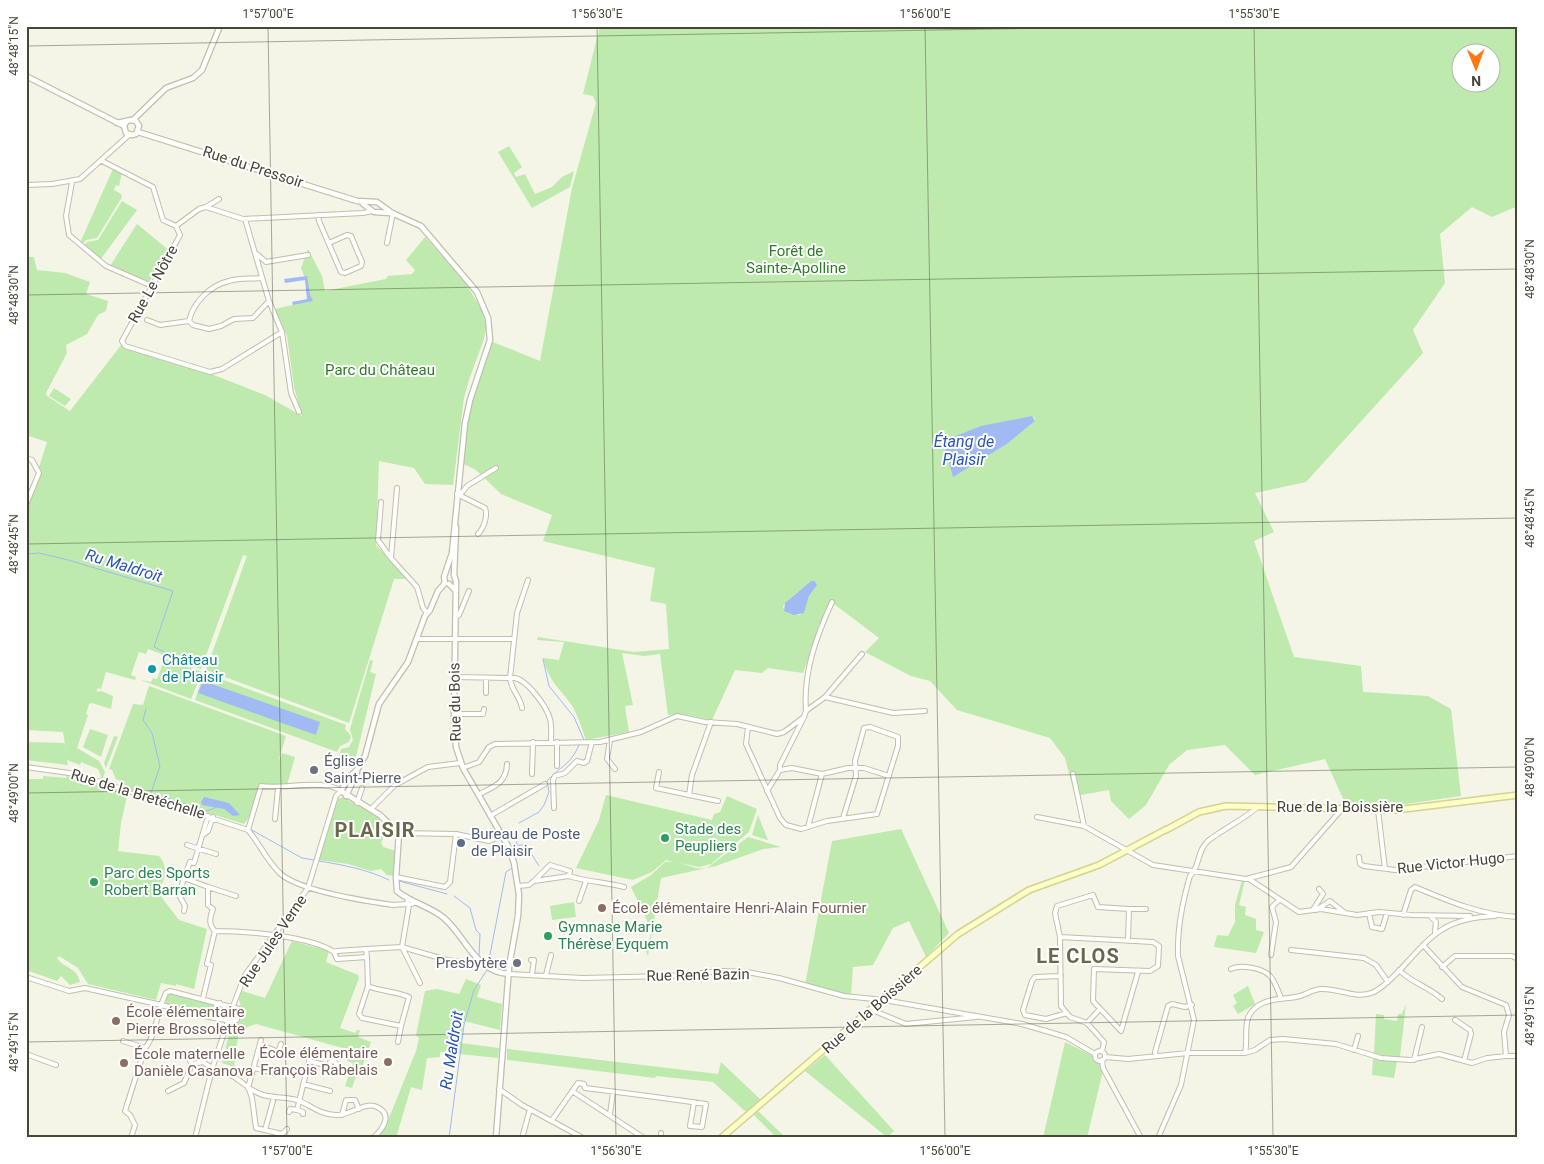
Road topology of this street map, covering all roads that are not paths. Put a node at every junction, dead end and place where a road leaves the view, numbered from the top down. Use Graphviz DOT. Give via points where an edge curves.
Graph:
graph roads {
  1 [pos="220,26"];
  2 [pos="26,76"];
  3 [pos="125,124"];
  4 [pos="137,125"];
  5 [pos="127,134"];
  6 [pos="102,161"];
  7 [pos="72,182"];
  8 [pos="26,185"];
  9 [pos="219,199"];
  10 [pos="206,207"];
  11 [pos="372,207"];
  12 [pos="380,208"];
  13 [pos="392,213"];
  14 [pos="318,215"];
  15 [pos="245,219"];
  16 [pos="176,226"];
  17 [pos="328,243"];
  18 [pos="387,243"];
  19 [pos="254,249"];
  20 [pos="308,255"];
  21 [pos="261,278"];
  22 [pos="152,286"];
  23 [pos="268,301"];
  24 [pos="147,320"];
  25 [pos="189,321"];
  26 [pos="282,332"];
  27 [pos="299,412"];
  28 [pos="26,458"];
  29 [pos="496,468"];
  30 [pos="397,488"];
  31 [pos="459,495"];
  32 [pos="381,502"];
  33 [pos="26,505"];
  34 [pos="456,508"];
  35 [pos="478,534"];
  36 [pos="391,558"];
  37 [pos="446,574"];
  38 [pos="454,575"];
  39 [pos="528,580"];
  40 [pos="450,583"];
  41 [pos="469,591"];
  42 [pos="832,602"];
  43 [pos="428,613"];
  44 [pos="456,617"];
  45 [pos="418,639"];
  46 [pos="454,639"];
  47 [pos="513,639"];
  48 [pos="862,654"];
  49 [pos="455,677"];
  50 [pos="486,678"];
  51 [pos="510,678"];
  52 [pos="486,692"];
  53 [pos="825,697"];
  54 [pos="484,708"];
  55 [pos="522,708"];
  56 [pos="806,711"];
  57 [pos="925,711"];
  58 [pos="454,714"];
  59 [pos="804,717"];
  60 [pos="711,722"];
  61 [pos="748,727"];
  62 [pos="610,740"];
  63 [pos="533,742"];
  64 [pos="551,742"];
  65 [pos="557,742"];
  66 [pos="592,742"];
  67 [pos="507,764"];
  68 [pos="461,766"];
  69 [pos="557,766"];
  70 [pos="26,767"];
  71 [pos="855,768"];
  72 [pos="616,769"];
  73 [pos="357,770"];
  74 [pos="780,770"];
  75 [pos="658,772"];
  76 [pos="532,774"];
  77 [pos="822,774"];
  78 [pos="1073,774"];
  79 [pos="889,776"];
  80 [pos="545,784"];
  81 [pos="278,788"];
  82 [pos="362,788"];
  83 [pos="767,790"];
  84 [pos="342,791"];
  85 [pos="478,795"];
  86 [pos="689,795"];
  87 [pos="1518,795"];
  88 [pos="346,796"];
  89 [pos="718,802"];
  90 [pos="357,803"];
  91 [pos="1257,807"];
  92 [pos="554,808"];
  93 [pos="1342,809"];
  94 [pos="371,810"];
  95 [pos="1378,810"];
  96 [pos="208,816"];
  97 [pos="490,816"];
  98 [pos="213,817"];
  99 [pos="1037,817"];
  100 [pos="844,818"];
  101 [pos="275,819"];
  102 [pos="1084,826"];
  103 [pos="808,827"];
  104 [pos="248,830"];
  105 [pos="399,833"];
  106 [pos="204,834"];
  107 [pos="456,834"];
  108 [pos="502,836"];
  109 [pos="187,844"];
  110 [pos="199,849"];
  111 [pos="1128,852"];
  112 [pos="216,854"];
  113 [pos="1518,856"];
  114 [pos="1359,857"];
  115 [pos="1385,870"];
  116 [pos="1194,872"];
  117 [pos="569,876"];
  118 [pos="1261,876"];
  119 [pos="396,877"];
  120 [pos="184,878"];
  121 [pos="1249,879"];
  122 [pos="534,881"];
  123 [pos="586,881"];
  124 [pos="1260,884"];
  125 [pos="518,886"];
  126 [pos="208,887"];
  127 [pos="624,887"];
  128 [pos="308,888"];
  129 [pos="1319,889"];
  130 [pos="236,896"];
  131 [pos="408,899"];
  132 [pos="1279,900"];
  133 [pos="579,901"];
  134 [pos="414,903"];
  135 [pos="402,905"];
  136 [pos="1129,909"];
  137 [pos="1146,909"];
  138 [pos="1315,910"];
  139 [pos="184,911"];
  140 [pos="408,911"];
  141 [pos="1344,912"];
  142 [pos="1369,913"];
  143 [pos="1387,913"];
  144 [pos="1403,915"];
  145 [pos="1429,916"];
  146 [pos="1435,916"];
  147 [pos="1445,916"];
  148 [pos="1477,916"];
  149 [pos="1495,916"];
  150 [pos="1518,917"];
  151 [pos="1446,923"];
  152 [pos="215,931"];
  153 [pos="1432,935"];
  154 [pos="273,936"];
  155 [pos="1060,937"];
  156 [pos="1128,941"];
  157 [pos="1423,946"];
  158 [pos="402,947"];
  159 [pos="366,949"];
  160 [pos="1291,950"];
  161 [pos="334,952"];
  162 [pos="550,955"];
  163 [pos="1271,955"];
  164 [pos="367,957"];
  165 [pos="1518,959"];
  166 [pos="535,960"];
  167 [pos="482,965"];
  168 [pos="1442,967"];
  169 [pos="1231,969"];
  170 [pos="1400,970"];
  171 [pos="1138,972"];
  172 [pos="509,974"];
  173 [pos="532,974"];
  174 [pos="546,975"];
  175 [pos="1061,976"];
  176 [pos="26,978"];
  177 [pos="1388,982"];
  178 [pos="420,984"];
  179 [pos="368,986"];
  180 [pos="203,998"];
  181 [pos="1281,998"];
  182 [pos="884,1000"];
  183 [pos="1442,1000"];
  184 [pos="220,1003"];
  185 [pos="161,1005"];
  186 [pos="1192,1005"];
  187 [pos="233,1006"];
  188 [pos="1100,1009"];
  189 [pos="872,1010"];
  190 [pos="1066,1013"];
  191 [pos="965,1016"];
  192 [pos="219,1018"];
  193 [pos="1455,1020"];
  194 [pos="228,1021"];
  195 [pos="1087,1023"];
  196 [pos="401,1026"];
  197 [pos="1422,1027"];
  198 [pos="1358,1036"];
  199 [pos="123,1041"];
  200 [pos="398,1042"];
  201 [pos="281,1044"];
  202 [pos="145,1048"];
  203 [pos="1354,1050"];
  204 [pos="1102,1051"];
  205 [pos="315,1052"];
  206 [pos="1188,1053"];
  207 [pos="1245,1053"];
  208 [pos="26,1054"];
  209 [pos="186,1054"];
  210 [pos="1095,1054"];
  211 [pos="1156,1056"];
  212 [pos="1506,1056"];
  213 [pos="1518,1056"];
  214 [pos="1104,1059"];
  215 [pos="1414,1060"];
  216 [pos="309,1061"];
  217 [pos="1464,1061"];
  218 [pos="192,1064"];
  219 [pos="56,1065"];
  220 [pos="254,1068"];
  221 [pos="337,1068"];
  222 [pos="212,1069"];
  223 [pos="278,1074"];
  224 [pos="303,1084"];
  225 [pos="585,1088"];
  226 [pos="248,1089"];
  227 [pos="499,1089"];
  228 [pos="168,1091"];
  229 [pos="330,1091"];
  230 [pos="572,1091"];
  231 [pos="613,1092"];
  232 [pos="256,1093"];
  233 [pos="580,1094"];
  234 [pos="252,1098"];
  235 [pos="273,1101"];
  236 [pos="299,1101"];
  237 [pos="694,1102"];
  238 [pos="359,1109"];
  239 [pos="530,1109"];
  240 [pos="297,1110"];
  241 [pos="289,1112"];
  242 [pos="303,1114"];
  243 [pos="610,1114"];
  244 [pos="342,1115"];
  245 [pos="552,1120"];
  246 [pos="287,1129"];
  247 [pos="265,1130"];
  248 [pos="131,1138"];
  249 [pos="196,1138"];
  250 [pos="373,1138"];
  251 [pos="496,1138"];
  252 [pos="522,1138"];
  253 [pos="583,1138"];
  254 [pos="644,1138"];
  255 [pos="721,1138"];
  256 [pos="1141,1138"];
  257 [pos="1158,1138"];
  1 -- 4 [label="street" via="202,70 193,78 166,88 139,114"];
  2 -- 3 [label="street" via="116,123"];
  3 -- 4 [label="street"];
  3 -- 5 [label="street"];
  4 -- 5 [label="street"];
  4 -- 11 [label="street, Rue du Pressoir" via="148,133"];
  5 -- 6 [label="street"];
  6 -- 7 [label="street" via="86,176"];
  6 -- 16 [label="street" via="153,186 163,220"];
  7 -- 8 [label="street"];
  7 -- 22 [label="street" via="66,216 69,235 106,266"];
  9 -- 10 [label="street"];
  10 -- 15 [label="street"];
  10 -- 16 [label="street" via="198,209"];
  11 -- 12 [label="street"];
  11 -- 12 [label="street, Rue du Pressoir" via="377,202"];
  11 -- 14 [label="street"];
  12 -- 13 [label="street"];
  13 -- 18 [label="street"];
  13 -- 31 [label="street" via="415,222 431,235 477,292 488,318 490,340 470,400"];
  14 -- 15 [label="street"];
  14 -- 17 [label="street"];
  15 -- 19 [label="street"];
  16 -- 22 [label="street, Rue Le Nôtre" via="180,234"];
  17 -- 17 [label="street" via="341,272 361,266 350,236"];
  19 -- 20 [label="street" via="266,262"];
  19 -- 21 [label="street"];
  21 -- 23 [label="street"];
  21 -- 25 [label="street" via="229,281 212,289 192,308"];
  22 -- 26 [label="street, Rue Le Nôtre" via="122,341 125,346 210,372 222,369"];
  23 -- 25 [label="street" via="252,318 234,319 215,328 203,328"];
  23 -- 26 [label="street"];
  24 -- 25 [label="street" via="160,325"];
  26 -- 27 [label="street" via="291,393"];
  28 -- 33 [label="street" via="35,464 38,473"];
  29 -- 31 [label="street" via="467,486"];
  30 -- 36 [label="street"];
  31 -- 34 [label="street"];
  31 -- 35 [label="street" via="485,508 482,530"];
  32 -- 36 [label="street" via="378,540"];
  34 -- 37 [label="street" via="452,553"];
  34 -- 38 [label="street"];
  36 -- 43 [label="street" via="417,587 423,608"];
  37 -- 38 [label="street"];
  37 -- 40 [label="street" via="444,579"];
  38 -- 40 [label="street"];
  39 -- 47 [label="street" via="516,613"];
  40 -- 43 [label="street" via="438,591"];
  40 -- 44 [label="street, Rue du Bois" via="455,590"];
  41 -- 44 [label="street, Rue du Bois"];
  42 -- 56 [label="street" via="807,672"];
  43 -- 45 [label="street"];
  44 -- 46 [label="street, Rue du Bois"];
  45 -- 46 [label="street"];
  45 -- 73 [label="street" via="402,673 380,704 365,756"];
  46 -- 47 [label="street"];
  46 -- 49 [label="street, Rue du Bois"];
  47 -- 51 [label="street"];
  48 -- 53 [label="street"];
  49 -- 50 [label="street"];
  49 -- 58 [label="street, Rue du Bois"];
  50 -- 51 [label="street"];
  50 -- 52 [label="street"];
  51 -- 55 [label="street"];
  51 -- 64 [label="street" via="524,681 547,708"];
  53 -- 56 [label="street"];
  53 -- 57 [label="street" via="893,713"];
  54 -- 58 [label="street" via="483,714"];
  56 -- 59 [label="street"];
  58 -- 68 [label="street, Rue du Bois"];
  59 -- 61 [label="street" via="777,734"];
  59 -- 74 [label="street"];
  60 -- 61 [label="street"];
  60 -- 62 [label="street" via="677,716 641,732"];
  60 -- 86 [label="street" via="692,776"];
  61 -- 83 [label="street" via="746,744"];
  62 -- 66 [label="street"];
  62 -- 72 [label="street" via="607,759"];
  63 -- 64 [label="street"];
  63 -- 68 [label="street" via="494,744 479,762"];
  63 -- 76 [label="street"];
  64 -- 65 [label="street"];
  65 -- 66 [label="street"];
  65 -- 69 [label="street"];
  66 -- 92 [label="street" via="584,763 577,762 553,780"];
  67 -- 85 [label="street" via="505,777"];
  68 -- 85 [label="street, Rue du Bois"];
  68 -- 94 [label="street" via="428,767 395,785"];
  70 -- 96 [label="street, Rue de la Bretéchelle" via="76,774"];
  71 -- 77 [label="street"];
  71 -- 79 [label="street"];
  71 -- 79 [label="street" via="864,728 870,727 898,737"];
  71 -- 100 [label="street" via="856,776"];
  73 -- 84 [label="street"];
  73 -- 88 [label="street"];
  74 -- 77 [label="street" via="792,768"];
  74 -- 83 [label="street"];
  75 -- 86 [label="street" via="656,788"];
  77 -- 103 [label="street"];
  78 -- 102 [label="street"];
  79 -- 100 [label="street" via="878,814"];
  80 -- 97 [label="street"];
  81 -- 84 [label="street" via="321,786"];
  81 -- 101 [label="street"];
  81 -- 104 [label="street" via="261,786"];
  82 -- 90 [label="street"];
  83 -- 103 [label="street" via="786,825 801,829"];
  84 -- 88 [label="street"];
  84 -- 128 [label="street, Rue Jules Verne" via="336,796"];
  85 -- 97 [label="street, Rue du Bois"];
  86 -- 89 [label="street"];
  87 -- 95 [label="main road, Rue de la Boissière"];
  88 -- 90 [label="street"];
  90 -- 94 [label="street"];
  91 -- 93 [label="main road, Rue de la Boissière"];
  91 -- 111 [label="main road, Rue de la Boissière" via="1212,808 1197,813"];
  91 -- 116 [label="street" via="1204,845"];
  93 -- 95 [label="main road, Rue de la Boissière"];
  93 -- 118 [label="street" via="1290,867"];
  94 -- 105 [label="street"];
  95 -- 115 [label="street"];
  96 -- 98 [label="street, Rue de la Bretéchelle"];
  96 -- 106 [label="street"];
  97 -- 108 [label="street, Rue du Bois"];
  98 -- 104 [label="street, Rue de la Bretéchelle"];
  98 -- 106 [label="street"];
  99 -- 102 [label="street"];
  100 -- 103 [label="street"];
  102 -- 111 [label="street"];
  104 -- 128 [label="street" via="262,846 272,866 283,876"];
  105 -- 107 [label="street"];
  105 -- 119 [label="street"];
  106 -- 110 [label="street"];
  107 -- 108 [label="street" via="489,841"];
  107 -- 119 [label="street" via="450,882 445,886"];
  108 -- 125 [label="street, Rue du Bois" via="511,855"];
  109 -- 110 [label="street"];
  110 -- 112 [label="street"];
  110 -- 120 [label="street"];
  111 -- 116 [label="street" via="1153,865"];
  111 -- 182 [label="main road, Rue de la Boissière" via="1095,870 1029,890 958,934"];
  113 -- 115 [label="street, Rue Victor Hugo"];
  114 -- 115 [label="street, Rue Victor Hugo" via="1360,864 1364,866"];
  116 -- 121 [label="street"];
  116 -- 186 [label="street" via="1182,904 1178,945"];
  117 -- 122 [label="street"];
  117 -- 122 [label="street" via="570,871 552,865"];
  117 -- 123 [label="street"];
  118 -- 121 [label="street"];
  118 -- 124 [label="street"];
  119 -- 131 [label="street" via="397,891"];
  120 -- 126 [label="street"];
  120 -- 139 [label="street" via="179,895"];
  121 -- 124 [label="street"];
  122 -- 125 [label="street"];
  123 -- 127 [label="street"];
  123 -- 133 [label="street"];
  124 -- 132 [label="street"];
  125 -- 172 [label="street, Rue du Bois" via="518,916"];
  126 -- 130 [label="street"];
  126 -- 152 [label="street" via="208,905 213,909 211,926"];
  128 -- 135 [label="street"];
  128 -- 154 [label="street, Rue Jules Verne"];
  129 -- 138 [label="street" via="1323,894"];
  131 -- 134 [label="street"];
  131 -- 135 [label="street" via="407,904"];
  132 -- 138 [label="street" via="1299,912"];
  132 -- 163 [label="street" via="1272,907 1276,922"];
  134 -- 140 [label="street"];
  134 -- 167 [label="street" via="444,918"];
  135 -- 140 [label="street"];
  136 -- 137 [label="street"];
  136 -- 155 [label="street" via="1098,907 1093,895 1057,906 1055,913"];
  136 -- 156 [label="street"];
  138 -- 141 [label="street"];
  138 -- 141 [label="street" via="1330,901"];
  140 -- 158 [label="street"];
  141 -- 142 [label="street"];
  142 -- 143 [label="street"];
  142 -- 143 [label="street" via="1372,927 1382,929"];
  143 -- 144 [label="street"];
  144 -- 145 [label="street"];
  144 -- 149 [label="street" via="1414,886"];
  145 -- 146 [label="street"];
  145 -- 153 [label="street" via="1436,922"];
  146 -- 147 [label="street"];
  146 -- 151 [label="street"];
  147 -- 148 [label="street"];
  147 -- 151 [label="street"];
  148 -- 149 [label="street"];
  148 -- 151 [label="street"];
  149 -- 150 [label="street"];
  151 -- 153 [label="street"];
  152 -- 154 [label="street"];
  152 -- 180 [label="street"];
  153 -- 157 [label="street"];
  154 -- 161 [label="street"];
  154 -- 187 [label="street, Rue Jules Verne" via="245,976"];
  155 -- 156 [label="street"];
  155 -- 175 [label="street"];
  156 -- 171 [label="street" via="1153,942 1160,946 1158,966"];
  157 -- 168 [label="street"];
  157 -- 170 [label="street"];
  158 -- 159 [label="street"];
  158 -- 167 [label="street" via="447,960"];
  158 -- 178 [label="street"];
  159 -- 161 [label="street"];
  159 -- 164 [label="street"];
  160 -- 177 [label="street" via="1364,958 1376,965"];
  161 -- 164 [label="street" via="337,959"];
  162 -- 174 [label="street"];
  164 -- 179 [label="street"];
  165 -- 168 [label="street" via="1512,956 1455,956"];
  166 -- 173 [label="street"];
  167 -- 172 [label="street"];
  168 -- 212 [label="street" via="1466,990 1506,1005 1509,1015 1504,1032"];
  169 -- 181 [label="street" via="1239,966 1269,974"];
  170 -- 177 [label="street"];
  170 -- 183 [label="street"];
  171 -- 188 [label="street" via="1094,969 1093,1001"];
  171 -- 188 [label="street" via="1122,1031"];
  172 -- 173 [label="street, Rue René Bazin"];
  172 -- 227 [label="street, Rue du Bois"];
  173 -- 174 [label="street, Rue René Bazin"];
  174 -- 182 [label="street, Rue René Bazin" via="583,978 736,972 779,978 844,996"];
  175 -- 190 [label="street" via="1061,1006"];
  175 -- 190 [label="street" via="1035,977 1023,1010 1025,1015 1046,1019"];
  176 -- 185 [label="street" via="69,991 85,988"];
  177 -- 181 [label="street" via="1376,991 1362,995 1322,989 1298,997"];
  179 -- 196 [label="street" via="410,997"];
  179 -- 196 [label="street" via="359,1014 362,1018"];
  180 -- 184 [label="street"];
  180 -- 185 [label="street" via="170,991 166,992"];
  181 -- 207 [label="street" via="1266,1001 1251,1012 1246,1022"];
  182 -- 189 [label="main road, Rue de la Boissière"];
  182 -- 191 [label="street, Rue René Bazin"];
  184 -- 187 [label="street"];
  184 -- 192 [label="street" via="214,1014"];
  185 -- 192 [label="street"];
  185 -- 202 [label="street"];
  186 -- 206 [label="street" via="1194,1020"];
  186 -- 211 [label="street" via="1168,1006"];
  187 -- 194 [label="street" via="239,1009 239,1015 237,1020"];
  188 -- 195 [label="street"];
  189 -- 191 [label="street" via="906,1024"];
  189 -- 255 [label="main road, Rue de la Boissière"];
  190 -- 195 [label="street"];
  191 -- 210 [label="street" via="1033,1026 1074,1041"];
  192 -- 194 [label="street"];
  193 -- 217 [label="street" via="1471,1034"];
  194 -- 222 [label="street"];
  195 -- 204 [label="street" via="1104,1042"];
  196 -- 200 [label="street"];
  197 -- 215 [label="street"];
  198 -- 203 [label="street"];
  199 -- 202 [label="street"];
  201 -- 220 [label="street" via="280,1053 261,1042"];
  202 -- 248 [label="street" via="125,1111 135,1124"];
  203 -- 207 [label="street" via="1336,1044 1284,1039 1270,1040"];
  203 -- 215 [label="street" via="1375,1057"];
  204 -- 210 [label="street"];
  204 -- 214 [label="street"];
  205 -- 216 [label="street"];
  206 -- 207 [label="street"];
  206 -- 211 [label="street"];
  206 -- 257 [label="street" via="1181,1085"];
  208 -- 219 [label="street"];
  209 -- 218 [label="street"];
  210 -- 214 [label="street" via="1097,1059"];
  211 -- 214 [label="street"];
  212 -- 213 [label="street"];
  212 -- 217 [label="street" via="1472,1063"];
  214 -- 256 [label="street" via="1103,1068"];
  215 -- 217 [label="street" via="1439,1054"];
  216 -- 221 [label="street"];
  216 -- 224 [label="street"];
  218 -- 222 [label="street" via="203,1062"];
  218 -- 228 [label="street" via="184,1083"];
  220 -- 223 [label="street"];
  220 -- 226 [label="street"];
  222 -- 226 [label="street" via="229,1074"];
  222 -- 249 [label="street"];
  224 -- 229 [label="street"];
  224 -- 236 [label="street"];
  225 -- 230 [label="street" via="584,1084 578,1083"];
  225 -- 231 [label="street"];
  225 -- 233 [label="street"];
  226 -- 232 [label="street"];
  226 -- 234 [label="street"];
  227 -- 239 [label="street"];
  227 -- 251 [label="street, Rue du Bois"];
  230 -- 233 [label="street"];
  230 -- 245 [label="street"];
  231 -- 237 [label="street"];
  231 -- 243 [label="street"];
  232 -- 234 [label="street"];
  232 -- 236 [label="street"];
  233 -- 243 [label="street"];
  234 -- 247 [label="street" via="256,1128"];
  235 -- 247 [label="street"];
  236 -- 240 [label="street"];
  236 -- 244 [label="street" via="322,1113"];
  237 -- 237 [label="street" via="690,1126 702,1127 706,1104"];
  238 -- 244 [label="street"];
  238 -- 244 [label="street" via="355,1100 346,1100"];
  238 -- 250 [label="street" via="375,1106 386,1118 384,1127"];
  239 -- 245 [label="street"];
  239 -- 252 [label="street"];
  240 -- 241 [label="street" via="290,1109"];
  240 -- 242 [label="street"];
  243 -- 254 [label="street"];
  245 -- 253 [label="street"];
  246 -- 247 [label="street" via="282,1134"];
}
